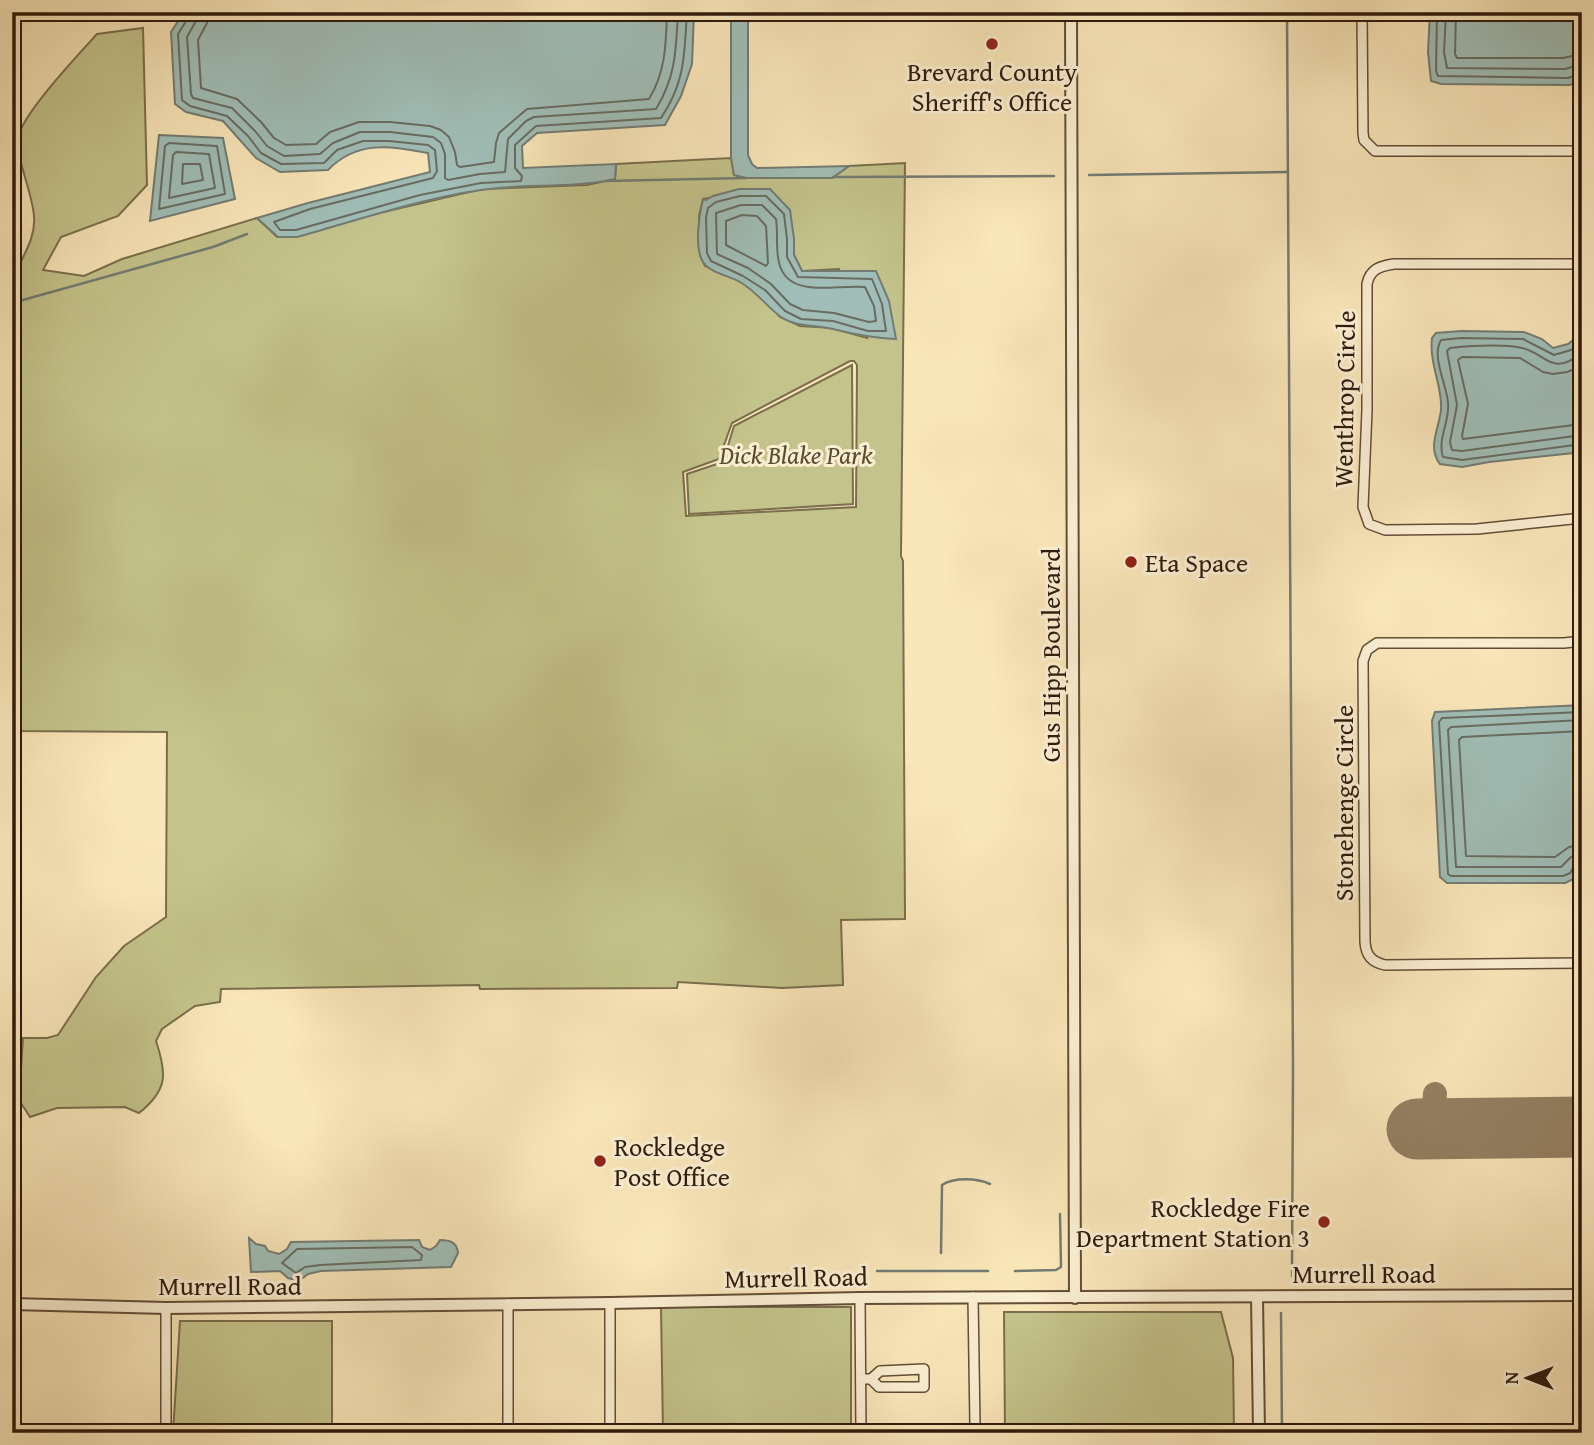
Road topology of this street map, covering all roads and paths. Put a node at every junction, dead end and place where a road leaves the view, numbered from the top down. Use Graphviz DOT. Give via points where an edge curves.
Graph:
graph roads {
  1 [pos="1071,12"];
  2 [pos="1362,12"];
  3 [pos="1582,151"];
  4 [pos="1582,264"];
  5 [pos="1582,518"];
  6 [pos="1582,641"];
  7 [pos="1582,963"];
  8 [pos="1582,1294"];
  9 [pos="973,1297"];
  10 [pos="1257,1297"];
  11 [pos="860,1298"];
  12 [pos="1075,1298"];
  13 [pos="610,1303"];
  14 [pos="12,1304"];
  15 [pos="508,1304"];
  16 [pos="166,1308"];
  17 [pos="861,1379"];
  18 [pos="871,1379"];
  19 [pos="975,1426"];
  20 [pos="166,1433"];
  21 [pos="508,1433"];
  22 [pos="610,1433"];
  23 [pos="861,1433"];
  24 [pos="1259,1433"];
  1 -- 12 [label="street, Gus Hipp Boulevard"];
  2 -- 3 [label="street" via="1363,133 1375,151"];
  4 -- 5 [label="street, Wenthrop Circle" via="1394,264 1374,270 1367,284 1363,508 1369,524 1385,530 1477,529"];
  6 -- 7 [label="street, Stonehenge Circle" via="1377,643 1367,650 1363,674 1364,942 1370,959 1385,965"];
  8 -- 10 [label="street, Murrell Road"];
  9 -- 11 [label="street, Murrell Road"];
  9 -- 12 [label="street, Murrell Road"];
  9 -- 19 [label="street"];
  10 -- 12 [label="street, Murrell Road"];
  10 -- 24 [label="street"];
  11 -- 13 [label="street, Murrell Road"];
  11 -- 17 [label="street"];
  13 -- 15 [label="street, Murrell Road"];
  13 -- 22 [label="street"];
  14 -- 16 [label="street, Murrell Road"];
  15 -- 16 [label="street, Murrell Road"];
  15 -- 21 [label="street"];
  16 -- 20 [label="street"];
  17 -- 18 [label="street"];
  17 -- 23 [label="street"];
  18 -- 18 [label="street" via="879,1387 923,1387 924,1369 880,1371"];
}
